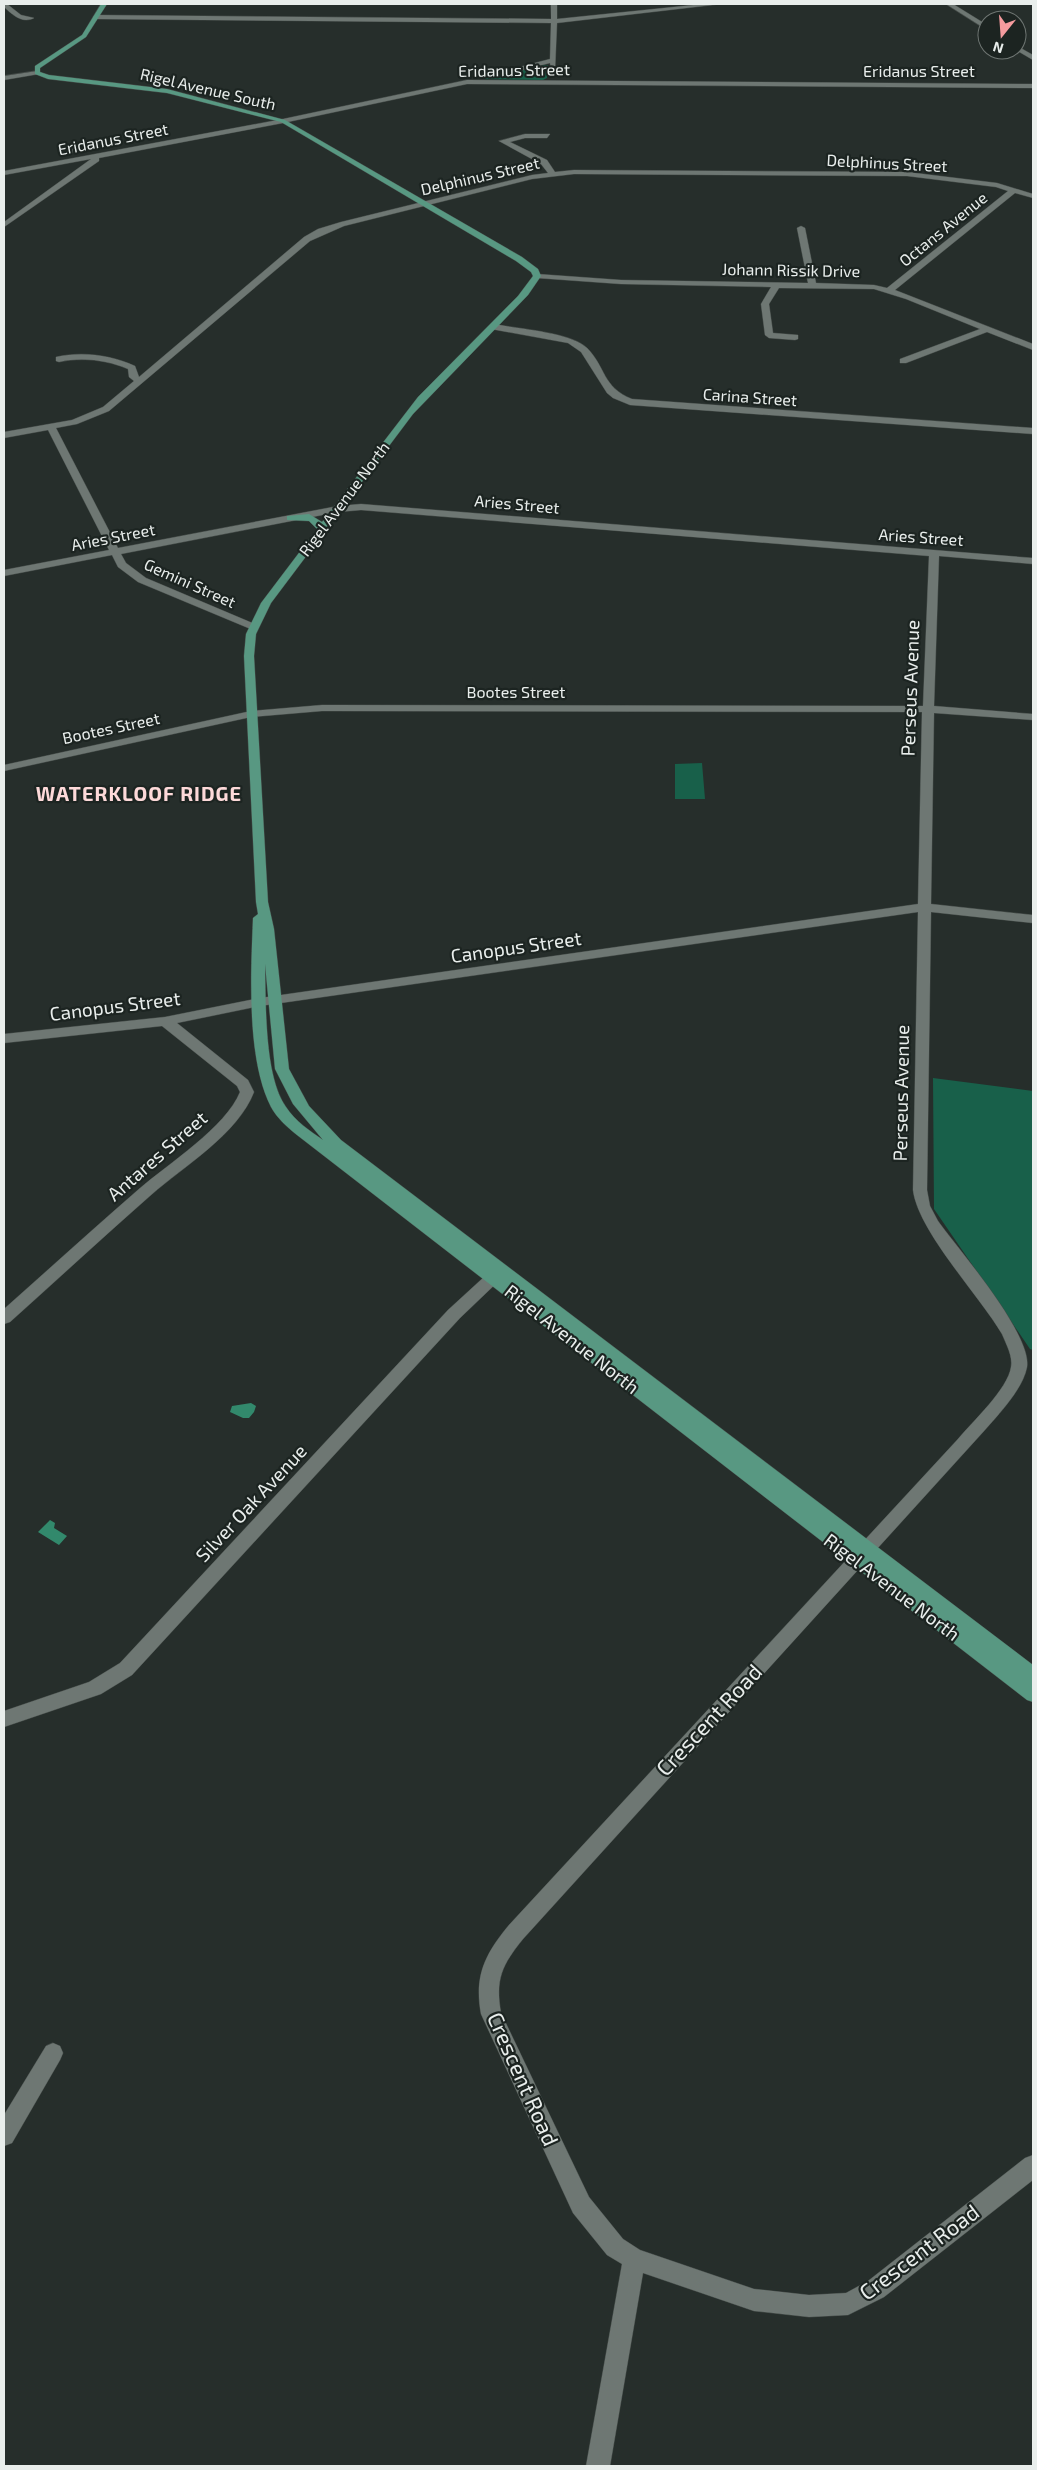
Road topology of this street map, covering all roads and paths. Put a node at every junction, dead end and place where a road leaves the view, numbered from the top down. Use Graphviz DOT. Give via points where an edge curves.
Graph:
graph roads {
  1 [pos="4,4"];
  2 [pos="104,4"];
  3 [pos="554,4"];
  4 [pos="710,4"];
  5 [pos="718,4"];
  6 [pos="950,4"];
  7 [pos="96,17"];
  8 [pos="31,18"];
  9 [pos="554,21"];
  10 [pos="977,22"];
  11 [pos="552,60"];
  12 [pos="36,73"];
  13 [pos="4,78"];
  14 [pos="467,82"];
  15 [pos="554,83"];
  16 [pos="1033,86"];
  17 [pos="283,120"];
  18 [pos="547,136"];
  19 [pos="104,154"];
  20 [pos="4,173"];
  21 [pos="552,173"];
  22 [pos="1014,190"];
  23 [pos="1033,196"];
  24 [pos="423,203"];
  25 [pos="4,225"];
  26 [pos="801,228"];
  27 [pos="537,276"];
  28 [pos="777,284"];
  29 [pos="812,285"];
  30 [pos="889,290"];
  31 [pos="494,327"];
  32 [pos="988,328"];
  33 [pos="795,337"];
  34 [pos="1033,346"];
  35 [pos="59,359"];
  36 [pos="903,361"];
  37 [pos="139,380"];
  38 [pos="51,427"];
  39 [pos="1033,431"];
  40 [pos="4,435"];
  41 [pos="338,508"];
  42 [pos="290,518"];
  43 [pos="322,530"];
  44 [pos="116,551"];
  45 [pos="934,554"];
  46 [pos="1033,561"];
  47 [pos="4,573"];
  48 [pos="254,627"];
  49 [pos="928,709"];
  50 [pos="251,714"];
  51 [pos="1033,717"];
  52 [pos="4,768"];
  53 [pos="262,902"];
  54 [pos="924,907"];
  55 [pos="1033,919"];
  56 [pos="276,1001"];
  57 [pos="260,1002"];
  58 [pos="165,1020"];
  59 [pos="4,1038"];
  60 [pos="496,1274"];
  61 [pos="4,1318"];
  62 [pos="862,1554"];
  63 [pos="1033,1675"];
  64 [pos="1033,1694"];
  65 [pos="4,1719"];
  66 [pos="54,2053"];
  67 [pos="4,2134"];
  68 [pos="1033,2166"];
  69 [pos="634,2260"];
  70 [pos="598,2466"];
  1 -- 8 [label="street" via="20,17"];
  2 -- 7 [label="main road"];
  3 -- 9 [label="street"];
  4 -- 5 [label="street"];
  4 -- 9 [label="street"];
  6 -- 10 [label="street"];
  7 -- 9 [label="street"];
  7 -- 12 [label="main road" via="84,36 38,67"];
  9 -- 11 [label="street"];
  11 -- 14 [label="street"];
  11 -- 15 [label="street"];
  12 -- 13 [label="street"];
  12 -- 17 [label="main road, Rigel Avenue South" via="167,91"];
  14 -- 15 [label="street, Eridanus Street"];
  14 -- 17 [label="street, Eridanus Street"];
  15 -- 16 [label="street, Eridanus Street"];
  17 -- 19 [label="street, Eridanus Street"];
  17 -- 24 [label="main road, Rigel Avenue South"];
  18 -- 21 [label="street" via="500,139 544,162"];
  19 -- 20 [label="street, Eridanus Street"];
  19 -- 25 [label="street"];
  21 -- 22 [label="street, Delphinus Street" via="898,174"];
  21 -- 24 [label="street, Delphinus Street"];
  22 -- 23 [label="street, Delphinus Street"];
  22 -- 30 [label="street, Octans Avenue"];
  24 -- 27 [label="main road" via="519,259"];
  24 -- 37 [label="street, Delphinus Street" via="340,224 313,235"];
  26 -- 29 [label="street"];
  27 -- 28 [label="street, Johann Rissik Drive" via="621,282"];
  27 -- 31 [label="main road, Rigel Avenue North"];
  28 -- 29 [label="street, Johann Rissik Drive"];
  28 -- 33 [label="street" via="765,304 769,335"];
  29 -- 30 [label="street, Johann Rissik Drive"];
  30 -- 32 [label="street, Johann Rissik Drive"];
  31 -- 39 [label="street, Carina Street" via="571,341 584,350 610,391 630,402"];
  31 -- 41 [label="main road, Rigel Avenue North" via="428,390"];
  32 -- 34 [label="street, Johann Rissik Drive"];
  32 -- 36 [label="street"];
  35 -- 37 [label="street" via="73,355 120,363 132,368 133,377"];
  37 -- 38 [label="street, Delphinus Street" via="106,410 86,419"];
  38 -- 40 [label="street, Delphinus Street"];
  38 -- 44 [label="street, Gemini Street"];
  41 -- 42 [label="street, Aries Street"];
  41 -- 43 [label="main road, Rigel Avenue North"];
  41 -- 45 [label="street, Aries Street" via="369,507"];
  42 -- 43 [label="main road" via="314,518"];
  42 -- 44 [label="street, Aries Street"];
  43 -- 48 [label="main road, Rigel Avenue North" via="266,603"];
  44 -- 47 [label="street, Aries Street"];
  44 -- 48 [label="street, Gemini Street" via="122,565 142,580"];
  45 -- 46 [label="street, Aries Street"];
  45 -- 49 [label="street, Perseus Avenue"];
  48 -- 50 [label="main road, Rigel Avenue North" via="249,656"];
  49 -- 50 [label="street, Bootes Street" via="322,708"];
  49 -- 51 [label="street, Bootes Street"];
  49 -- 54 [label="street, Perseus Avenue"];
  50 -- 52 [label="street, Bootes Street"];
  50 -- 53 [label="main road, Rigel Avenue North"];
  53 -- 56 [label="main road, Rigel Avenue North"];
  53 -- 57 [label="main road, Rigel Avenue North" via="259,918"];
  54 -- 55 [label="street, Canopus Street"];
  54 -- 56 [label="street, Canopus Street"];
  54 -- 62 [label="street, Perseus Avenue" via="918,1169 922,1207 1010,1332 1019,1356 1018,1368 1002,1398"];
  56 -- 57 [label="street, Canopus Street"];
  56 -- 60 [label="main road, Rigel Avenue North" via="282,1069 290,1088 311,1119 336,1144"];
  57 -- 58 [label="street, Canopus Street"];
  57 -- 60 [label="main road, Rigel Avenue North" via="266,1072 274,1099 285,1116"];
  58 -- 59 [label="street, Canopus Street"];
  58 -- 61 [label="street, Antares Street" via="243,1083 247,1092 242,1105 224,1126"];
  60 -- 62 [label="main road, Rigel Avenue North"];
  60 -- 65 [label="street, Silver Oak Avenue" via="454,1314 126,1669 95,1688"];
  62 -- 63 [label="main road, Rigel Avenue North"];
  62 -- 64 [label="main road, Rigel Avenue North"];
  62 -- 69 [label="street, Crescent Road" via="537,1908 496,1957 489,1972 487,1998 491,2014 581,2205 616,2247"];
  66 -- 67 [label="street"];
  68 -- 69 [label="street, Crescent Road" via="876,2288 848,2304 809,2306 754,2300"];
  69 -- 70 [label="street"];
}
